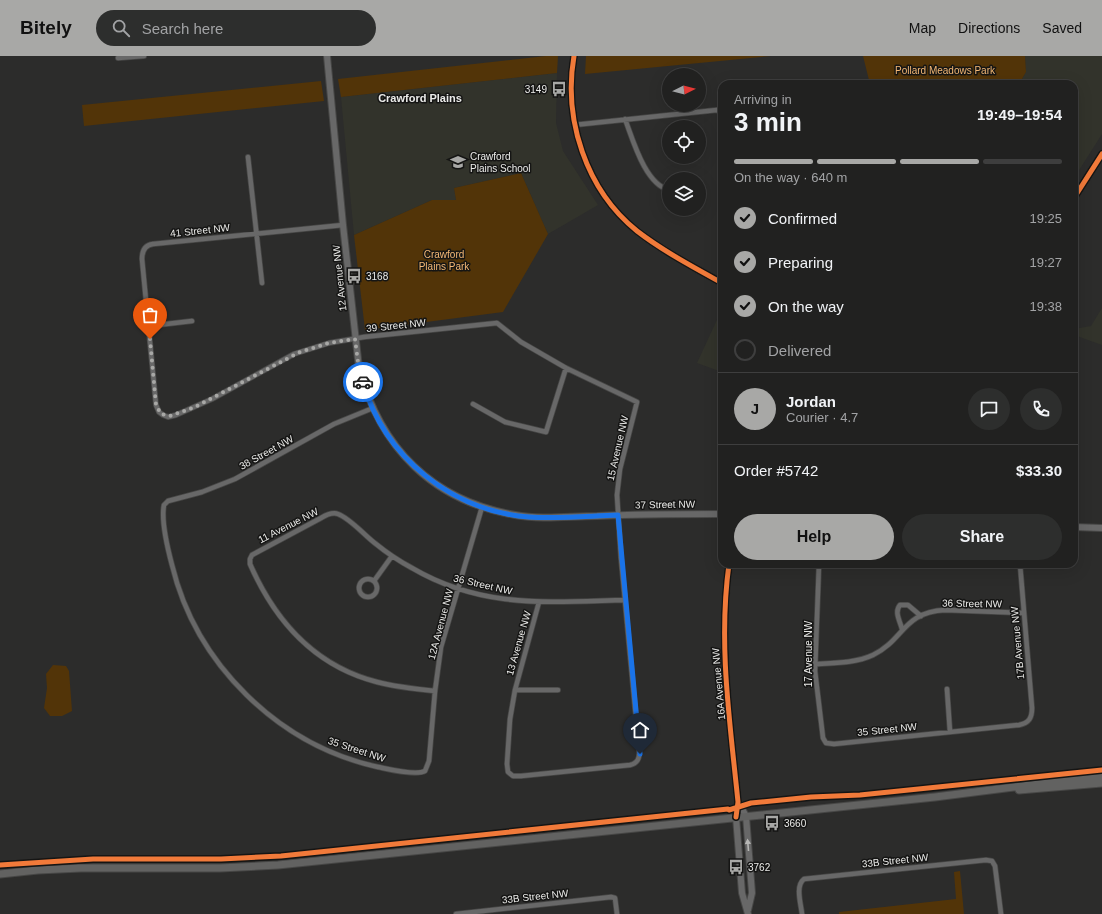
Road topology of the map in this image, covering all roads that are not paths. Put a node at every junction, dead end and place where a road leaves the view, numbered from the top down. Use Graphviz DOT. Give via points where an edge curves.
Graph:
graph roads {
  1 [pos="144,56"];
  2 [pos="327,56"];
  3 [pos="574,56"];
  4 [pos="118,58"];
  5 [pos="718,111"];
  6 [pos="625,119"];
  7 [pos="574,125"];
  8 [pos="1102,154"];
  9 [pos="248,158"];
  10 [pos="662,187"];
  11 [pos="1078,192"];
  12 [pos="343,225"];
  13 [pos="257,233"];
  14 [pos="718,281"];
  15 [pos="262,283"];
  16 [pos="192,321"];
  17 [pos="149,326"];
  18 [pos="355,339"];
  19 [pos="566,368"];
  20 [pos="637,402"];
  21 [pos="473,404"];
  22 [pos="373,408"];
  23 [pos="426,477"];
  24 [pos="165,503"];
  25 [pos="482,507"];
  26 [pos="337,513"];
  27 [pos="718,514"];
  28 [pos="618,515"];
  29 [pos="1078,527"];
  30 [pos="1102,528"];
  31 [pos="392,556"];
  32 [pos="729,568"];
  33 [pos="819,568"];
  34 [pos="1020,568"];
  35 [pos="374,581"];
  36 [pos="458,588"];
  37 [pos="625,600"];
  38 [pos="539,602"];
  39 [pos="1024,613"];
  40 [pos="921,616"];
  41 [pos="902,629"];
  42 [pos="815,664"];
  43 [pos="947,689"];
  44 [pos="515,690"];
  45 [pos="558,690"];
  46 [pos="435,691"];
  47 [pos="1029,720"];
  48 [pos="950,732"];
  49 [pos="826,743"];
  50 [pos="425,771"];
  51 [pos="511,774"];
  52 [pos="1102,776"];
  53 [pos="1102,783"];
  54 [pos="935,797"];
  55 [pos="738,802"];
  56 [pos="746,816"];
  57 [pos="736,817"];
  58 [pos="0,874"];
  59 [pos="748,913"];
  60 [pos="456,914"];
  61 [pos="618,914"];
  62 [pos="802,914"];
  63 [pos="1001,914"];
  1 -- 4 [label="street"];
  2 -- 12 [label="street, 12 Avenue NW"];
  3 -- 7 [label="street" via="571,91"];
  5 -- 6 [label="street"];
  6 -- 7 [label="street"];
  6 -- 10 [label="street" via="643,166"];
  7 -- 14 [label="street" via="591,171 603,193 622,216 647,238"];
  8 -- 11 [label="street"];
  9 -- 13 [label="street"];
  12 -- 13 [label="street, 41 Street NW"];
  12 -- 18 [label="street, 12 Avenue NW"];
  13 -- 15 [label="street"];
  13 -- 17 [label="street, 41 Street NW" via="150,244 145,247 142,259"];
  16 -- 17 [label="street"];
  17 -- 18 [label="street, 39 Street NW" via="156,405 161,414 170,416 195,407 300,352 329,343"];
  18 -- 19 [label="street, 39 Street NW" via="497,323 521,342"];
  18 -- 22 [label="street, 12 Avenue NW" via="359,368"];
  19 -- 20 [label="street, 39 Street NW"];
  19 -- 21 [label="street" via="546,432 505,422"];
  20 -- 28 [label="street, 15 Avenue NW" via="618,477"];
  22 -- 23 [label="street, 12 Avenue NW" via="393,442"];
  22 -- 24 [label="street, 38 Street NW" via="334,424 235,479"];
  23 -- 25 [label="street, 37 Street NW" via="447,491"];
  24 -- 50 [label="street, 35 Street NW" via="168,547 186,606 198,632 236,684 266,713 309,741 336,754 370,765 420,773"];
  25 -- 28 [label="street, 37 Street NW" via="530,517"];
  25 -- 36 [label="street, 12A Avenue NW"];
  26 -- 31 [label="street, 36 Street NW"];
  26 -- 46 [label="street, 11 Avenue NW" via="321,518 256,551 250,559 254,575 274,610 297,637 318,654 369,680"];
  27 -- 28 [label="street, 37 Street NW"];
  28 -- 37 [label="street, 15 Avenue NW"];
  29 -- 30 [label="street"];
  31 -- 35 [label="street"];
  31 -- 36 [label="street, 36 Street NW" via="421,573"];
  32 -- 55 [label="street, 16A Avenue NW" via="724,653"];
  33 -- 42 [label="street, 17 Avenue NW"];
  34 -- 39 [label="street, 17B Avenue NW"];
  35 -- 35 [label="street" via="377,589 375,595 366,597 361,594 359,588 363,580"];
  36 -- 38 [label="street, 36 Street NW" via="502,599"];
  36 -- 46 [label="street, 12A Avenue NW" via="441,647"];
  37 -- 38 [label="street, 36 Street NW"];
  37 -- 51 [label="street, 15 Avenue NW" via="640,750 638,760 630,765 521,776"];
  38 -- 44 [label="street, 13 Avenue NW"];
  39 -- 40 [label="street, 36 Street NW" via="945,610"];
  39 -- 47 [label="street, 17B Avenue NW" via="1032,708"];
  40 -- 41 [label="street, 36 Street NW"];
  40 -- 41 [label="street" via="908,606 900,605 897,612"];
  41 -- 42 [label="street, 36 Street NW" via="889,644 873,654 850,661"];
  42 -- 49 [label="street, 17 Avenue NW" via="822,734"];
  43 -- 48 [label="street"];
  44 -- 45 [label="street, 13 Avenue NW"];
  44 -- 51 [label="street, 13 Avenue NW" via="507,764"];
  46 -- 50 [label="street, 12A Avenue NW" via="429,761"];
  47 -- 48 [label="street, 35 Street NW" via="1019,725"];
  48 -- 49 [label="street, 35 Street NW"];
  52 -- 54 [label="main road"];
  53 -- 54 [label="main road"];
  54 -- 56 [label="main road"];
  55 -- 56 [label="street, 16A Avenue NW"];
  55 -- 57 [label="street, 16A Avenue NW"];
  56 -- 57 [label="main road"];
  59 -- 56 [label="street, 16A Avenue NW, one-way" via="752,893"];
  57 -- 58 [label="main road" via="278,865 220,868 81,868"];
  57 -- 59 [label="street, 16A Avenue NW" via="742,893"];
  60 -- 61 [label="street, 33B Street NW" via="611,896 615,898"];
  62 -- 63 [label="street, 33B Street NW" via="799,888 801,881 807,878 986,860 992,862 996,869"];
}
